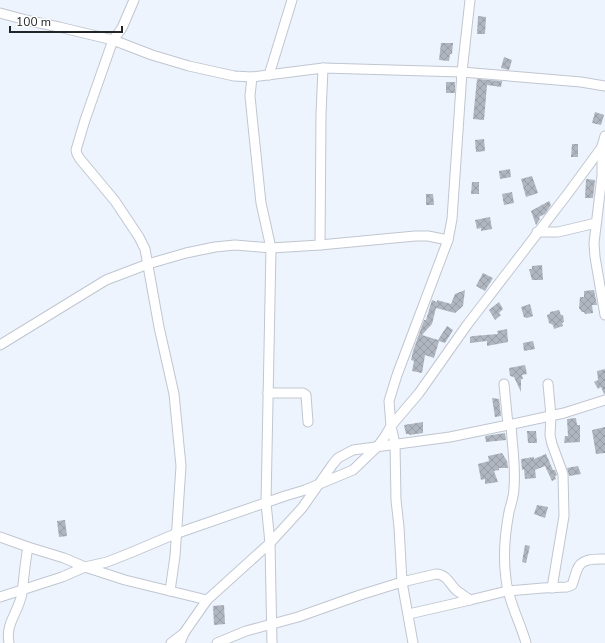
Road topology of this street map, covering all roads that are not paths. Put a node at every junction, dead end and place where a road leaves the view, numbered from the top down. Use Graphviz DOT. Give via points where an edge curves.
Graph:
graph roads {
  1 [pos="134,0"];
  2 [pos="292,0"];
  3 [pos="470,0"];
  4 [pos="0,13"];
  5 [pos="113,40"];
  6 [pos="323,68"];
  7 [pos="462,72"];
  8 [pos="269,75"];
  9 [pos="252,77"];
  10 [pos="605,86"];
  11 [pos="605,136"];
  12 [pos="604,145"];
  13 [pos="596,223"];
  14 [pos="538,232"];
  15 [pos="448,240"];
  16 [pos="320,245"];
  17 [pos="271,248"];
  18 [pos="148,264"];
  19 [pos="605,315"];
  20 [pos="0,345"];
  21 [pos="504,384"];
  22 [pos="548,384"];
  23 [pos="268,393"];
  24 [pos="605,400"];
  25 [pos="551,416"];
  26 [pos="308,422"];
  27 [pos="510,425"];
  28 [pos="391,426"];
  29 [pos="395,444"];
  30 [pos="377,447"];
  31 [pos="319,485"];
  32 [pos="266,503"];
  33 [pos="175,534"];
  34 [pos="0,537"];
  35 [pos="270,543"];
  36 [pos="28,547"];
  37 [pos="605,559"];
  38 [pos="85,567"];
  39 [pos="402,582"];
  40 [pos="552,588"];
  41 [pos="22,590"];
  42 [pos="170,591"];
  43 [pos="507,591"];
  44 [pos="0,597"];
  45 [pos="207,600"];
  46 [pos="470,600"];
  47 [pos="409,614"];
  48 [pos="271,623"];
  49 [pos="184,633"];
  50 [pos="9,643"];
  51 [pos="172,643"];
  52 [pos="180,643"];
  53 [pos="217,643"];
  54 [pos="272,643"];
  55 [pos="413,643"];
  56 [pos="526,643"];
  1 -- 5 [label="street" via="122,28"];
  2 -- 8 [label="street"];
  3 -- 7 [label="street"];
  4 -- 5 [label="street"];
  5 -- 9 [label="street" via="189,66 234,76"];
  5 -- 18 [label="street" via="76,150 139,237"];
  6 -- 7 [label="street"];
  6 -- 8 [label="street"];
  6 -- 16 [label="street"];
  7 -- 10 [label="street"];
  7 -- 15 [label="street" via="454,198"];
  8 -- 9 [label="street"];
  9 -- 17 [label="street" via="250,96 261,202"];
  11 -- 12 [label="street"];
  12 -- 13 [label="street"];
  12 -- 14 [label="street"];
  13 -- 14 [label="street" via="558,232"];
  13 -- 19 [label="street" via="594,257"];
  14 -- 28 [label="street" via="419,393"];
  15 -- 16 [label="street" via="415,236"];
  15 -- 28 [label="street" via="409,340 389,401"];
  16 -- 17 [label="street"];
  17 -- 18 [label="street" via="235,245 215,247"];
  17 -- 23 [label="street"];
  18 -- 20 [label="street" via="106,280"];
  18 -- 33 [label="street" via="174,394 181,466"];
  21 -- 27 [label="street"];
  22 -- 25 [label="street"];
  23 -- 26 [label="street" via="306,395"];
  23 -- 32 [label="street"];
  24 -- 25 [label="street"];
  25 -- 27 [label="street"];
  25 -- 40 [label="street" via="550,435 563,474 565,505"];
  27 -- 29 [label="street"];
  27 -- 43 [label="street" via="515,480 506,530"];
  28 -- 29 [label="street"];
  28 -- 30 [label="street"];
  29 -- 30 [label="street"];
  29 -- 39 [label="street"];
  30 -- 31 [label="street" via="353,470"];
  30 -- 31 [label="street" via="346,452 333,464"];
  31 -- 32 [label="street"];
  31 -- 35 [label="street"];
  32 -- 33 [label="street"];
  32 -- 35 [label="street"];
  33 -- 38 [label="street" via="107,562"];
  33 -- 42 [label="street"];
  34 -- 36 [label="street"];
  35 -- 45 [label="street"];
  35 -- 48 [label="street"];
  36 -- 38 [label="street"];
  36 -- 41 [label="street"];
  37 -- 40 [label="street" via="585,561 579,565 572,585 567,588"];
  38 -- 41 [label="street"];
  38 -- 42 [label="street"];
  39 -- 46 [label="street" via="440,574"];
  39 -- 47 [label="street"];
  39 -- 48 [label="street" via="298,617"];
  40 -- 43 [label="street"];
  41 -- 44 [label="street"];
  41 -- 50 [label="street" via="8,629"];
  42 -- 45 [label="street"];
  43 -- 46 [label="street"];
  43 -- 56 [label="street"];
  45 -- 49 [label="street"];
  46 -- 47 [label="street"];
  47 -- 55 [label="street"];
  48 -- 53 [label="street"];
  48 -- 54 [label="street"];
  49 -- 51 [label="street"];
  49 -- 52 [label="street"];
}
